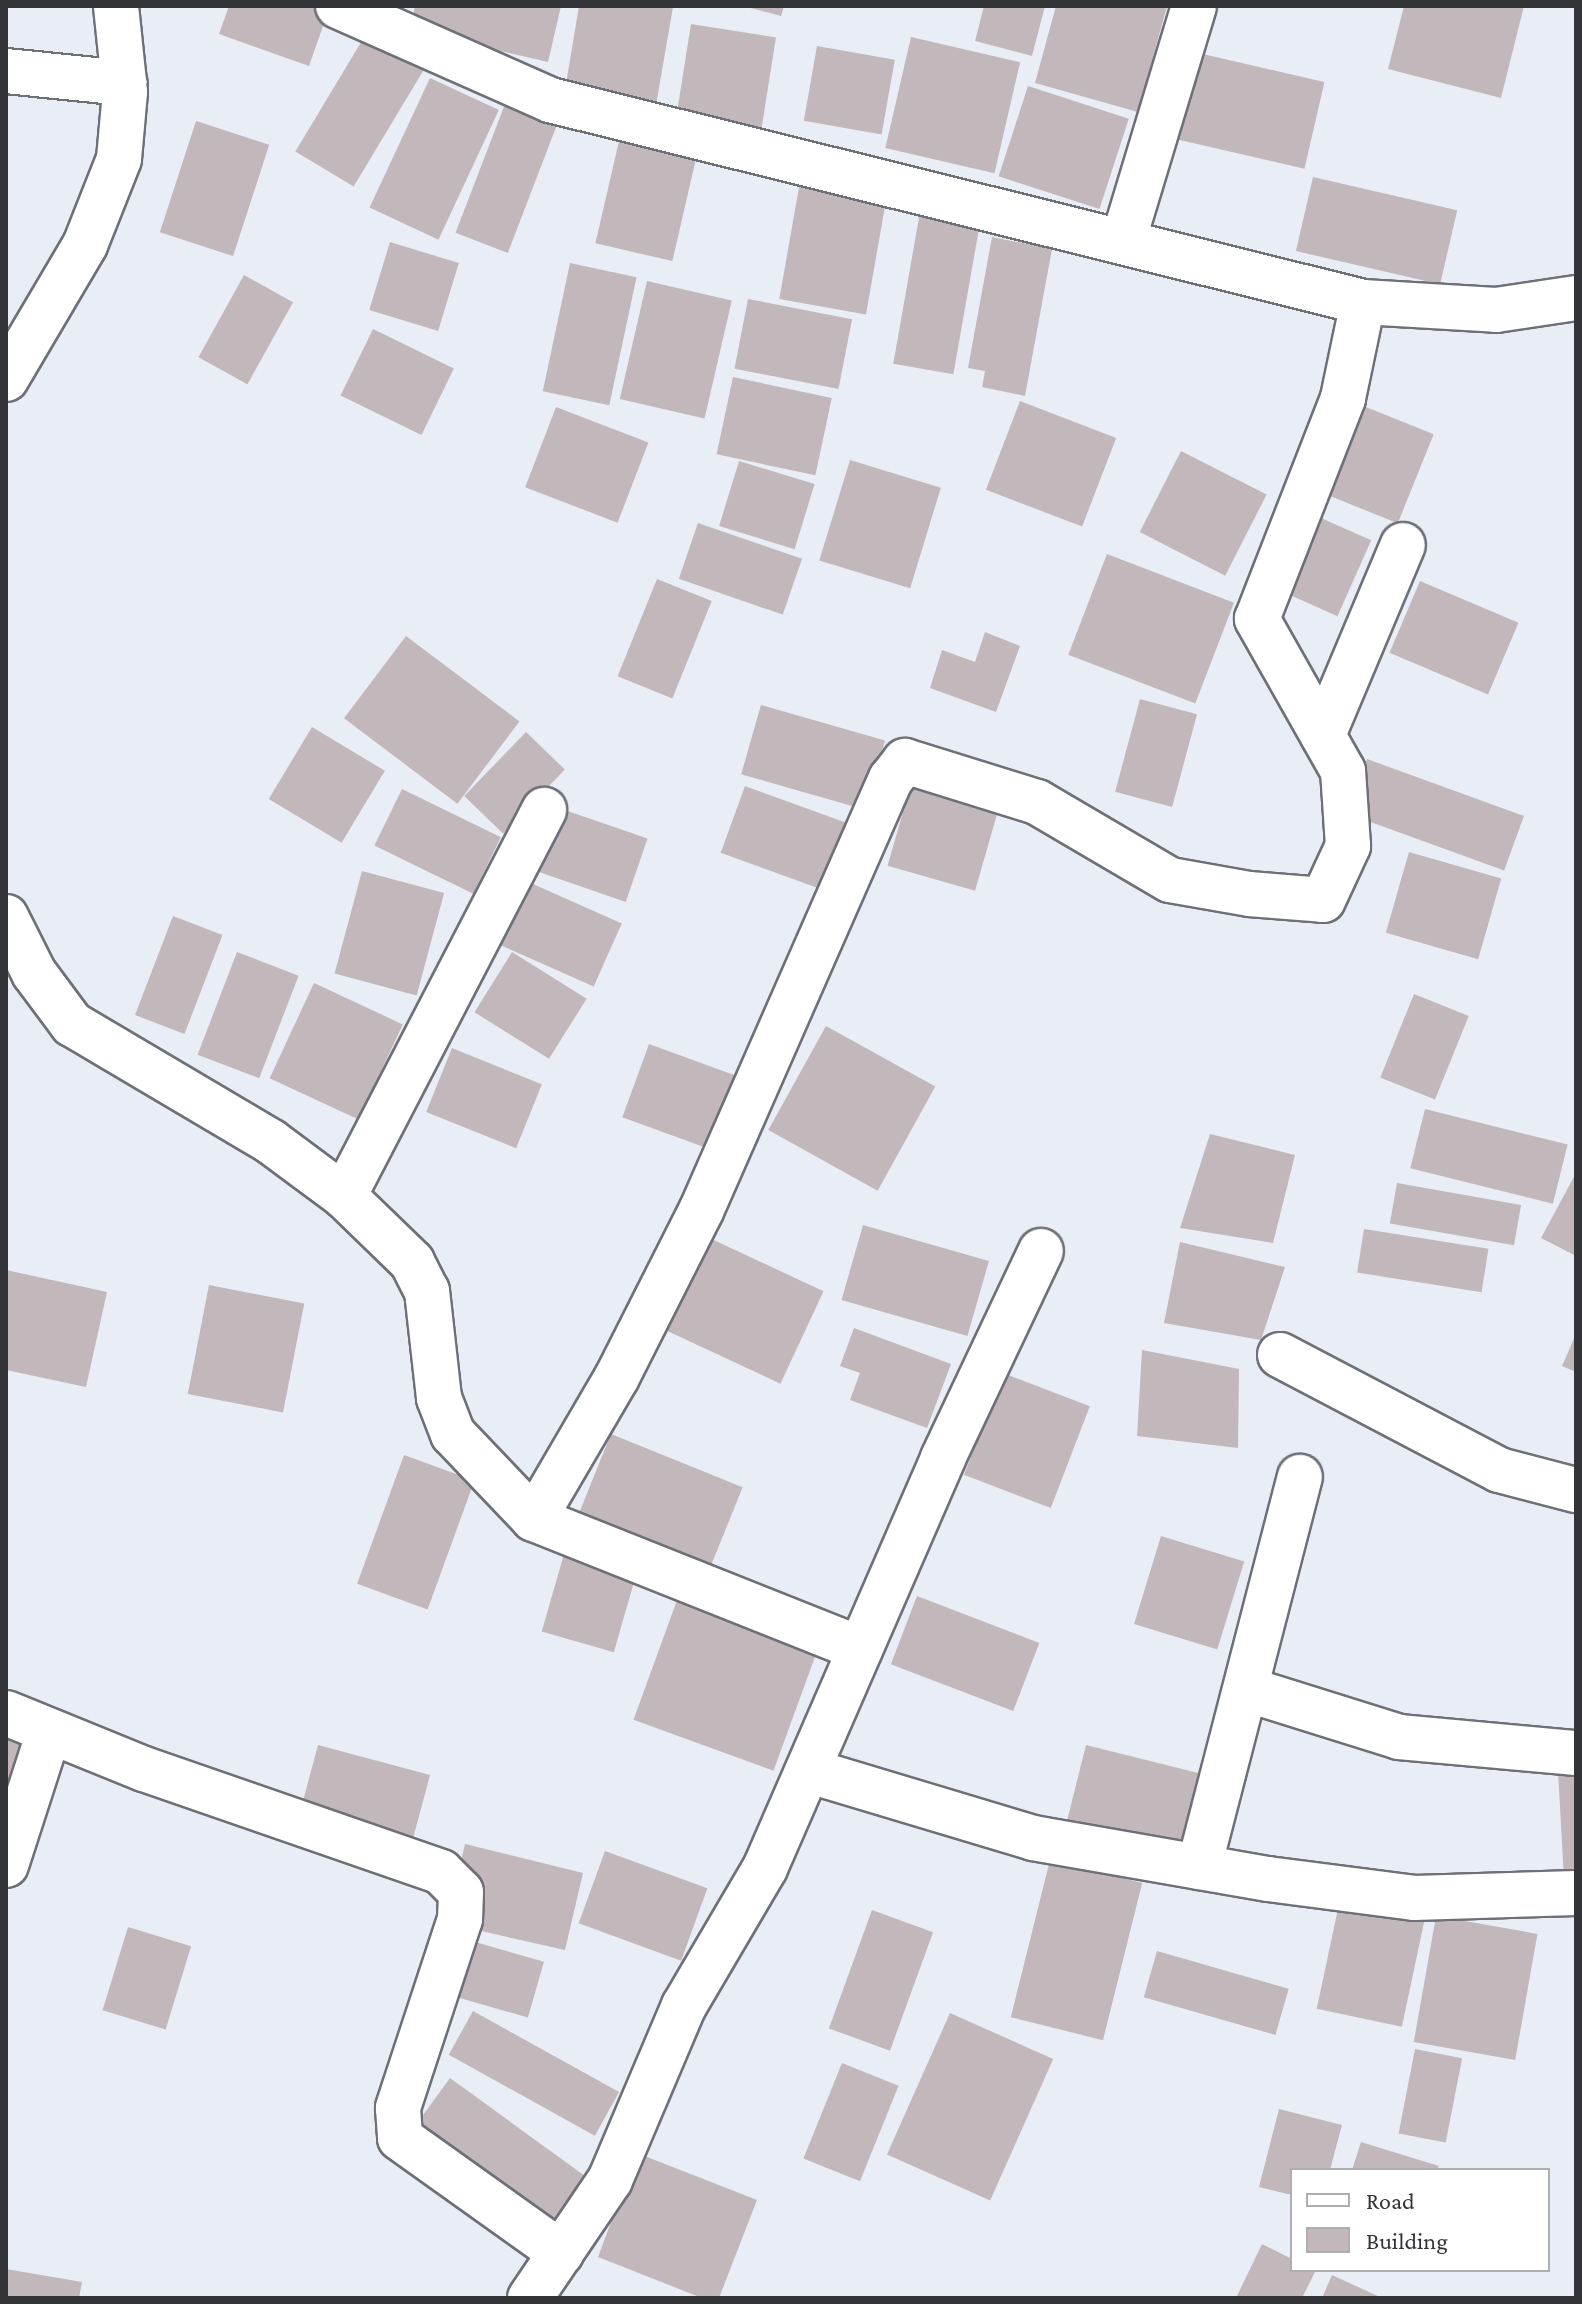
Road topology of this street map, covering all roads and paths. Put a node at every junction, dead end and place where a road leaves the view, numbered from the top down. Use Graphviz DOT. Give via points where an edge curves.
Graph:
graph roads {
  1 [pos="116,6"];
  2 [pos="338,6"];
  3 [pos="1194,6"];
  4 [pos="6,71"];
  5 [pos="124,83"];
  6 [pos="1124,238"];
  7 [pos="1576,298"];
  8 [pos="1363,302"];
  9 [pos="6,379"];
  10 [pos="1403,545"];
  11 [pos="1323,735"];
  12 [pos="544,810"];
  13 [pos="6,917"];
  14 [pos="344,1196"];
  15 [pos="1041,1251"];
  16 [pos="1280,1355"];
  17 [pos="1300,1477"];
  18 [pos="1576,1490"];
  19 [pos="534,1519"];
  20 [pos="860,1649"];
  21 [pos="1246,1689"];
  22 [pos="6,1713"];
  23 [pos="49,1732"];
  24 [pos="1576,1753"];
  25 [pos="810,1771"];
  26 [pos="6,1865"];
  27 [pos="1199,1867"];
  28 [pos="1576,1893"];
  29 [pos="561,2253"];
  30 [pos="530,2298"];
  1 -- 5 [label="street"];
  2 -- 6 [label="street" via="550,100"];
  3 -- 6 [label="street"];
  4 -- 5 [label="street"];
  5 -- 9 [label="street" via="119,159 108,188 85,245"];
  6 -- 8 [label="street"];
  7 -- 8 [label="street" via="1496,310"];
  8 -- 11 [label="street" via="1343,398 1257,619"];
  10 -- 11 [label="street"];
  11 -- 19 [label="street" via="1343,771 1348,846 1323,900 1170,880 1037,802 905,761 891,779 701,1211 617,1377"];
  12 -- 14 [label="street"];
  13 -- 14 [label="street" via="34,973 72,1024 270,1141"];
  14 -- 19 [label="street" via="412,1262 427,1291 439,1398 453,1434"];
  15 -- 20 [label="street"];
  16 -- 18 [label="street" via="1499,1470"];
  17 -- 21 [label="street"];
  19 -- 20 [label="street"];
  20 -- 25 [label="street"];
  21 -- 24 [label="street" via="1399,1737"];
  21 -- 27 [label="street"];
  22 -- 23 [label="street"];
  23 -- 26 [label="street"];
  23 -- 29 [label="street" via="441,1872 461,1892 460,1919 396,2124 400,2138"];
  25 -- 27 [label="street" via="1033,1838"];
  25 -- 29 [label="street" via="765,1868 684,2006 610,2180"];
  27 -- 28 [label="street" via="1414,1898"];
  29 -- 30 [label="street"];
}
